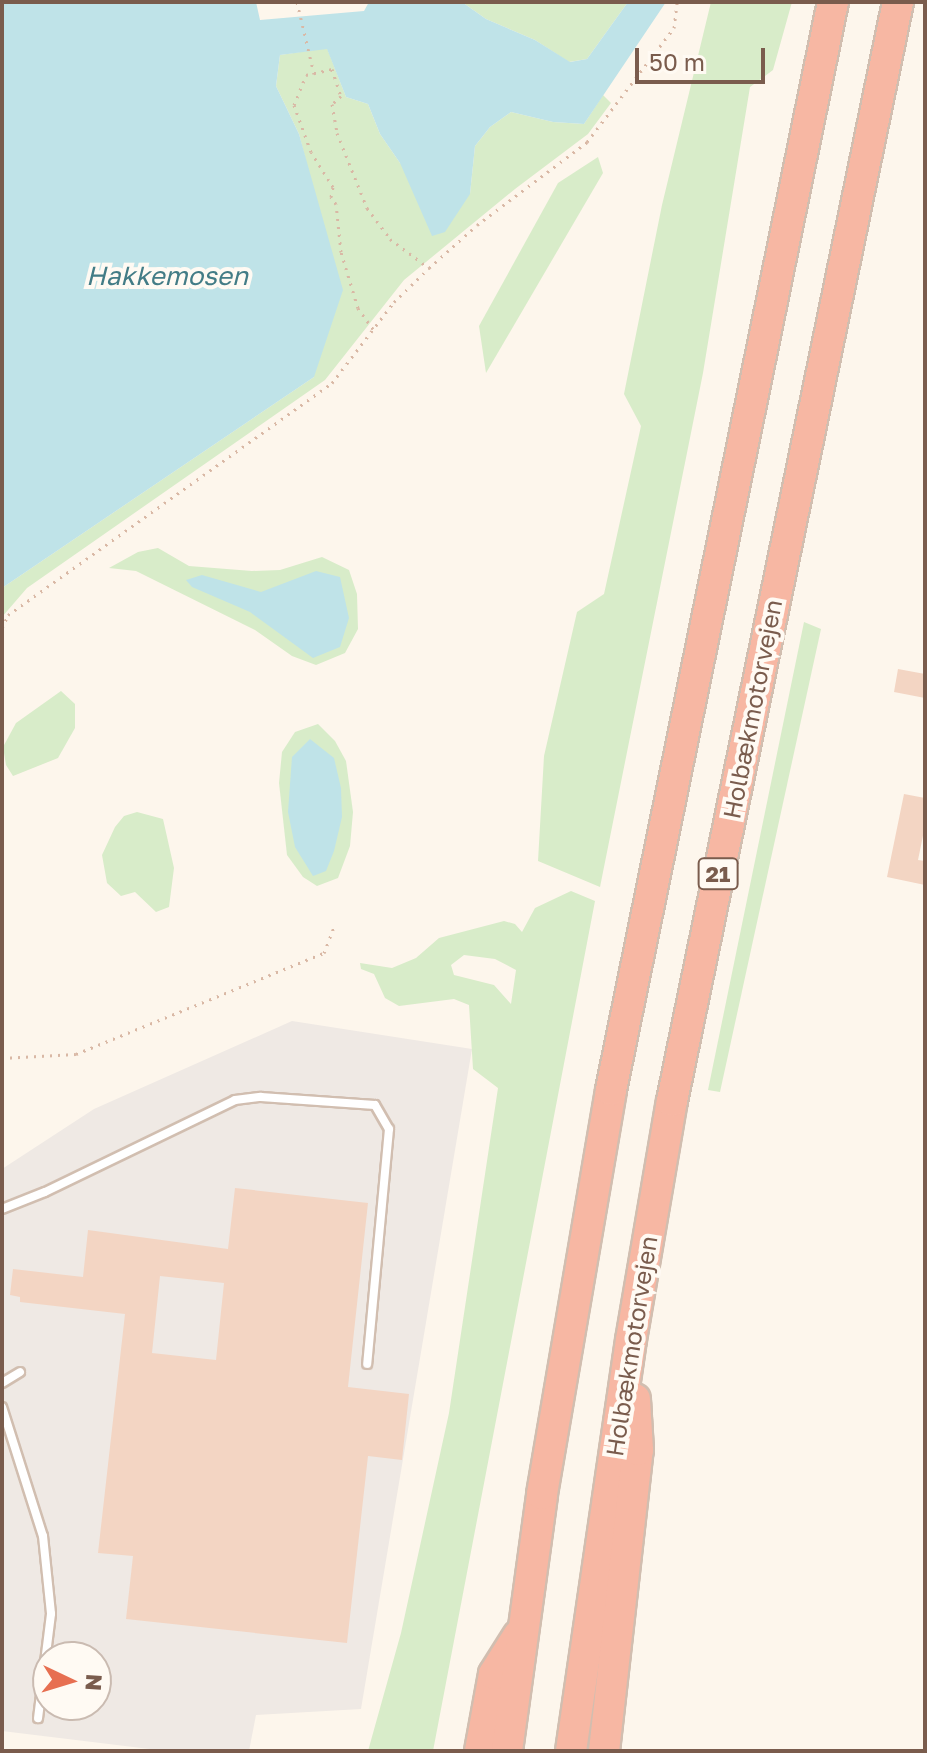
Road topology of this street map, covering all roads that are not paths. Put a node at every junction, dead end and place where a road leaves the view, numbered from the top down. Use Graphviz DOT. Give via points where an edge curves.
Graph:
graph roads {
  1 [pos="833,2"];
  2 [pos="898,2"];
  3 [pos="2,1209"];
  4 [pos="631,1340"];
  5 [pos="367,1364"];
  6 [pos="20,1372"];
  7 [pos="2,1383"];
  8 [pos="2,1407"];
  9 [pos="522,1631"];
  10 [pos="48,1641"];
  11 [pos="480,1751"];
  12 [pos="507,1751"];
  13 [pos="571,1751"];
  14 [pos="604,1751"];
  1 -- 9 [label="highway" via="611,1090"];
  2 -- 4 [label="highway, Holbækmotorvejen / 21" via="672,1101"];
  3 -- 5 [label="lane" via="235,1100 375,1105 389,1129"];
  4 -- 13 [label="highway, Holbækmotorvejen / 21"];
  4 -- 14 [label="highway" via="638,1450"];
  6 -- 7 [label="lane"];
  8 -- 10 [label="lane" via="43,1536 51,1614"];
  9 -- 11 [label="highway" via="494,1674"];
  9 -- 12 [label="highway"];
}
